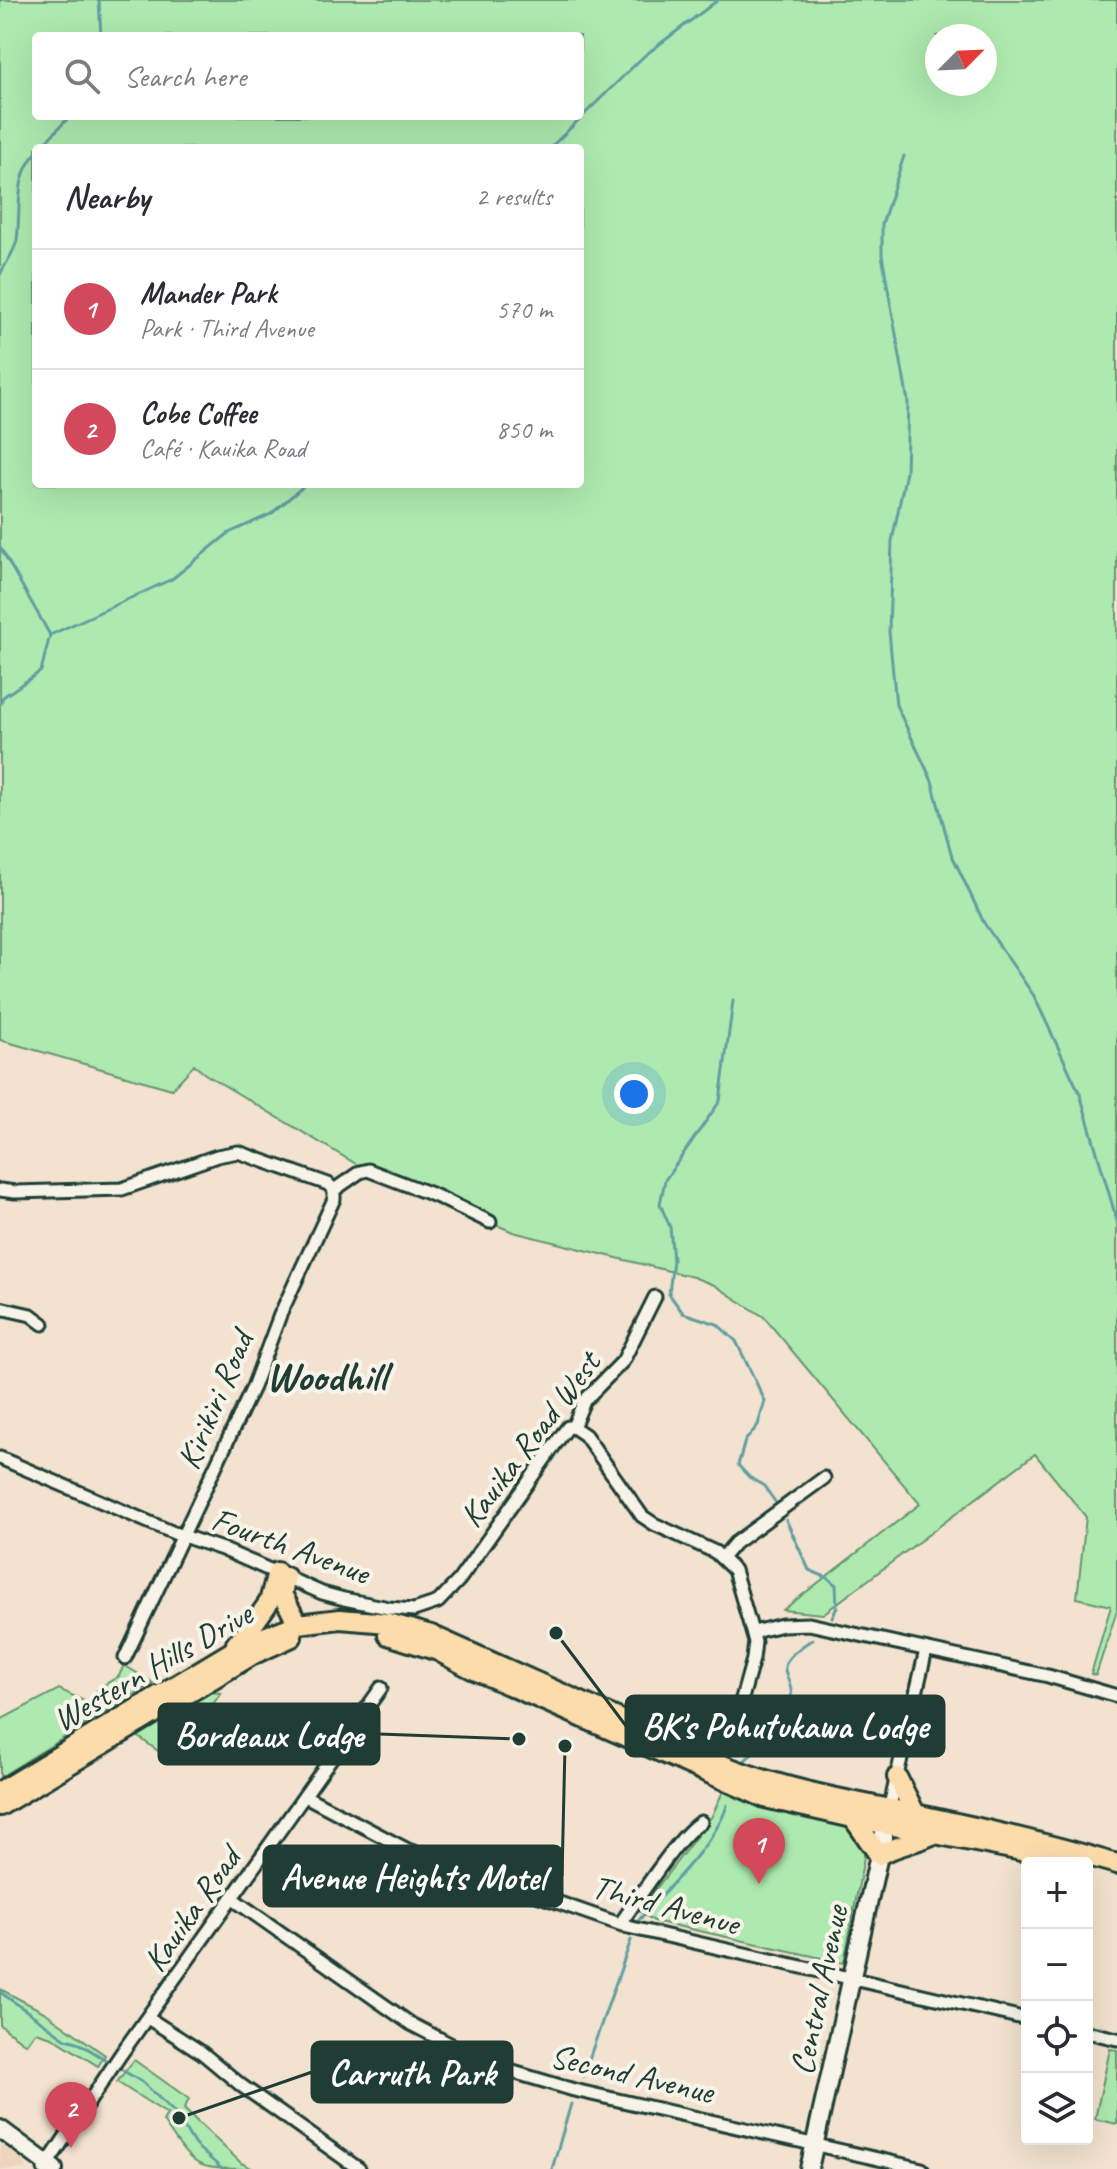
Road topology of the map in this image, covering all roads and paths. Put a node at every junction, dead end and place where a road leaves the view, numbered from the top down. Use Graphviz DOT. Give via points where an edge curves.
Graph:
graph roads {
  1 [pos="0,1190"];
  2 [pos="334,1190"];
  3 [pos="490,1222"];
  4 [pos="655,1297"];
  5 [pos="0,1308"];
  6 [pos="43,1324"];
  7 [pos="573,1427"];
  8 [pos="0,1458"];
  9 [pos="824,1478"];
  10 [pos="184,1536"];
  11 [pos="723,1557"];
  12 [pos="281,1574"];
  13 [pos="434,1605"];
  14 [pos="298,1624"];
  15 [pos="754,1632"];
  16 [pos="926,1650"];
  17 [pos="229,1653"];
  18 [pos="125,1658"];
  19 [pos="381,1688"];
  20 [pos="1117,1696"];
  21 [pos="729,1745"];
  22 [pos="46,1771"];
  23 [pos="897,1777"];
  24 [pos="0,1791"];
  25 [pos="305,1796"];
  26 [pos="0,1806"];
  27 [pos="916,1815"];
  28 [pos="888,1817"];
  29 [pos="853,1818"];
  30 [pos="701,1822"];
  31 [pos="935,1834"];
  32 [pos="879,1855"];
  33 [pos="1046,1857"];
  34 [pos="1117,1864"];
  35 [pos="1093,1869"];
  36 [pos="1117,1876"];
  37 [pos="233,1899"];
  38 [pos="620,1924"];
  39 [pos="852,1981"];
  40 [pos="148,2018"];
  41 [pos="1021,2018"];
  42 [pos="1093,2033"];
  43 [pos="1117,2039"];
  44 [pos="0,2129"];
  45 [pos="815,2144"];
  46 [pos="48,2167"];
  47 [pos="359,2169"];
  48 [pos="809,2169"];
  49 [pos="922,2169"];
  1 -- 2 [label="street" via="122,1189 238,1152"];
  2 -- 3 [label="street" via="360,1172 372,1171"];
  2 -- 10 [label="street, Kirikiri Road" via="253,1387"];
  4 -- 7 [label="street, Kauika Road West" via="623,1361 584,1401"];
  5 -- 6 [label="street" via="31,1315"];
  7 -- 11 [label="street" via="585,1435 642,1516"];
  7 -- 13 [label="street, Kauika Road West" via="565,1430 459,1580"];
  8 -- 10 [label="street, Fourth Avenue"];
  9 -- 11 [label="street"];
  10 -- 12 [label="street, Fourth Avenue"];
  10 -- 18 [label="street, Kirikiri Road"];
  11 -- 15 [label="street" via="734,1570"];
  12 -- 13 [label="street, Fourth Avenue" via="322,1593 373,1605 414,1610"];
  12 -- 14 [label="highway" via="282,1594"];
  12 -- 17 [label="highway" via="269,1602"];
  14 -- 17 [label="highway, Western Hills Drive"];
  14 -- 28 [label="highway, Western Hills Drive" via="371,1620 415,1630 743,1773"];
  15 -- 16 [label="street" via="809,1624"];
  15 -- 21 [label="street" via="753,1659"];
  16 -- 20 [label="street"];
  16 -- 23 [label="street"];
  17 -- 22 [label="highway, Western Hills Drive"];
  19 -- 25 [label="street, Kauika Road"];
  22 -- 24 [label="highway, Western Hills Drive"];
  22 -- 26 [label="highway, Western Hills Drive"];
  22 -- 29 [label="highway, Western Hills Drive" via="274,1645 331,1629 355,1629 438,1651 765,1798"];
  23 -- 27 [label="highway"];
  23 -- 28 [label="street"];
  25 -- 37 [label="street, Kauika Road"];
  25 -- 38 [label="street, Third Avenue" via="408,1850"];
  27 -- 28 [label="highway, Western Hills Drive"];
  27 -- 34 [label="highway, Western Hills Drive" via="1040,1841"];
  28 -- 29 [label="highway, Western Hills Drive"];
  28 -- 31 [label="highway, Western Hills Drive"];
  28 -- 32 [label="main road, Central Avenue"];
  29 -- 32 [label="highway"];
  30 -- 38 [label="street"];
  31 -- 32 [label="highway"];
  31 -- 33 [label="highway, Western Hills Drive"];
  32 -- 39 [label="main road, Central Avenue"];
  35 -- 36 [label="highway"];
  37 -- 40 [label="street, Kauika Road"];
  37 -- 45 [label="street, Second Avenue" via="411,2024 477,2058 562,2087"];
  38 -- 39 [label="street, Third Avenue"];
  39 -- 41 [label="street, Third Avenue"];
  39 -- 45 [label="main road, Central Avenue"];
  40 -- 46 [label="street, Kauika Road"];
  40 -- 47 [label="street"];
  42 -- 43 [label="street"];
  44 -- 46 [label="main road"];
  45 -- 48 [label="main road, Central Avenue"];
  45 -- 49 [label="street, Second Avenue"];
}
